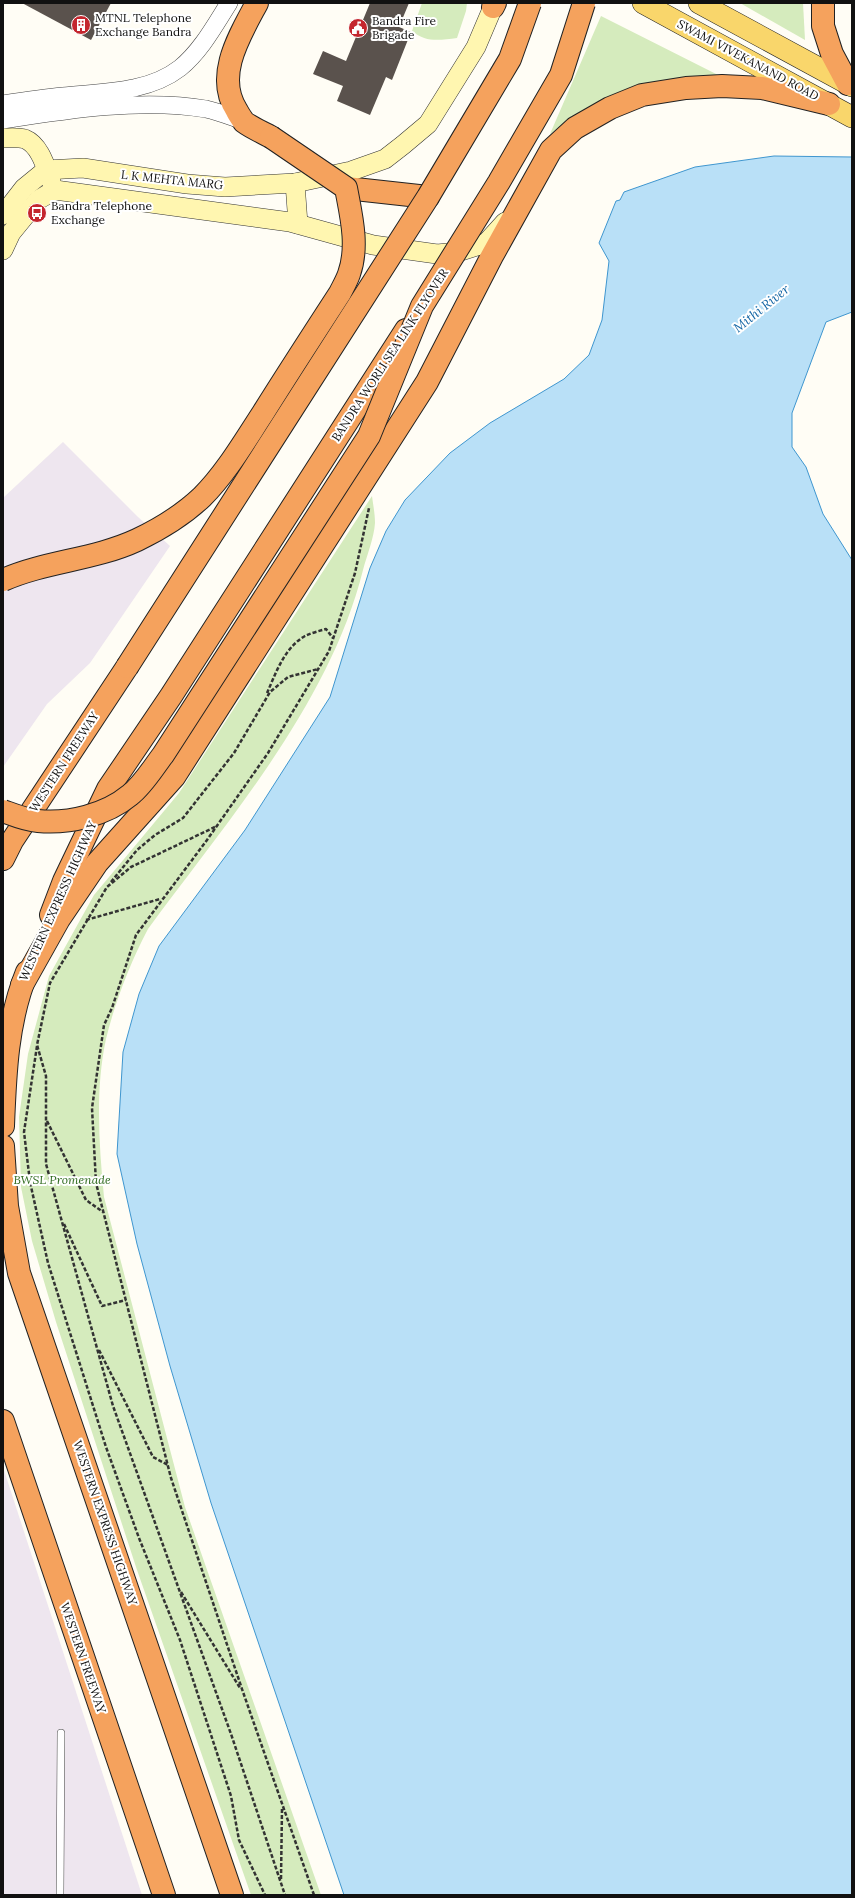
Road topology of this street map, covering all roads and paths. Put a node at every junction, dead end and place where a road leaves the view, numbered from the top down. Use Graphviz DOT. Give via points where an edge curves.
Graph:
graph roads {
  1 [pos="229,3"];
  2 [pos="257,3"];
  3 [pos="530,3"];
  4 [pos="584,3"];
  5 [pos="643,3"];
  6 [pos="699,3"];
  7 [pos="823,3"];
  8 [pos="494,4"];
  9 [pos="850,85"];
  10 [pos="3,104"];
  11 [pos="829,104"];
  12 [pos="852,117"];
  13 [pos="3,120"];
  14 [pos="244,121"];
  15 [pos="3,138"];
  16 [pos="46,170"];
  17 [pos="295,184"];
  18 [pos="225,186"];
  19 [pos="346,188"];
  20 [pos="55,190"];
  21 [pos="428,198"];
  22 [pos="523,199"];
  23 [pos="222,213"];
  24 [pos="3,215"];
  25 [pos="298,224"];
  26 [pos="3,250"];
  27 [pos="422,306"];
  28 [pos="370,504"];
  29 [pos="3,580"];
  30 [pos="333,638"];
  31 [pos="319,668"];
  32 [pos="171,696"];
  33 [pos="264,701"];
  34 [pos="3,811"];
  35 [pos="216,827"];
  36 [pos="3,859"];
  37 [pos="107,887"];
  38 [pos="161,899"];
  39 [pos="86,920"];
  40 [pos="22,985"];
  41 [pos="37,1045"];
  42 [pos="46,1119"];
  43 [pos="3,1126"];
  44 [pos="3,1146"];
  45 [pos="104,1212"];
  46 [pos="60,1216"];
  47 [pos="126,1300"];
  48 [pos="96,1344"];
  49 [pos="3,1421"];
  50 [pos="168,1465"];
  51 [pos="178,1586"];
  52 [pos="243,1692"];
  53 [pos="61,1733"];
  54 [pos="282,1805"];
  55 [pos="281,1882"];
  56 [pos="60,1895"];
  57 [pos="164,1895"];
  58 [pos="232,1895"];
  59 [pos="265,1895"];
  60 [pos="285,1895"];
  61 [pos="314,1895"];
  1 -- 10 [label="street" via="214,28 192,56 161,79 115,91"];
  2 -- 14 [label="highway" via="236,42 230,67 228,87 232,103"];
  3 -- 21 [label="highway, bridge" via="510,59"];
  4 -- 27 [label="highway, BANDRA WORLI SEA LINK FLYOVER, bridge" via="561,75 499,182"];
  5 -- 11 [label="main road, SWAMI VIVEKANAND ROAD"];
  6 -- 9 [label="main road"];
  7 -- 9 [label="highway" via="822,26 832,54"];
  8 -- 17 [label="main road, L K MEHTA MARG" via="476,47 428,124 385,159 351,171"];
  11 -- 12 [label="main road, SWAMI VIVEKANAND ROAD"];
  11 -- 22 [label="highway" via="762,88 722,86 686,88 642,95 610,108 575,128 551,150"];
  13 -- 14 [label="street" via="95,107 138,105 206,109"];
  14 -- 19 [label="highway, bridge"];
  15 -- 16 [label="main road" via="25,139 31,143 39,153"];
  16 -- 18 [label="main road, L K MEHTA MARG" via="83,168 186,184"];
  16 -- 20 [label="main road"];
  16 -- 24 [label="main road" via="24,188"];
  17 -- 18 [label="main road, L K MEHTA MARG"];
  17 -- 25 [label="main road"];
  18 -- 23 [label="main road"];
  19 -- 21 [label="highway"];
  19 -- 29 [label="highway, bridge" via="353,226 350,273 340,293 236,454 203,496 184,513 136,541"];
  20 -- 23 [label="main road, L K MEHTA MARG"];
  20 -- 26 [label="main road" via="38,200 11,233"];
  21 -- 36 [label="highway, WESTERN FREEWAY, bridge" via="127,667 16,834"];
  22 -- 25 [label="main road, L K MEHTA MARG" via="486,243 458,252 436,254 373,245"];
  22 -- 40 [label="highway" via="427,382 174,777 97,863 59,919"];
  23 -- 25 [label="main road, L K MEHTA MARG"];
  27 -- 32 [label="highway, BANDRA WORLI SEA LINK FLYOVER, bridge"];
  27 -- 34 [label="highway, bridge" via="369,436 163,755 141,783 130,795 111,807 87,817 63,821 37,821"];
  28 -- 30 [label="path" via="355,573"];
  30 -- 31 [label="path"];
  30 -- 33 [label="path" via="326,629 305,636 290,650 277,668"];
  31 -- 33 [label="path" via="288,677 270,692"];
  31 -- 35 [label="path" via="268,754"];
  32 -- 40 [label="highway, WESTERN EXPRESS HIGHWAY" via="108,789 64,881"];
  33 -- 37 [label="path" via="234,753 183,818 155,835 137,850"];
  35 -- 37 [label="path" via="131,867"];
  35 -- 38 [label="path"];
  37 -- 39 [label="path"];
  38 -- 39 [label="path"];
  38 -- 45 [label="path" via="136,935 104,1025 92,1108 96,1183"];
  39 -- 41 [label="path" via="50,983"];
  40 -- 43 [label="highway, WESTERN EXPRESS HIGHWAY" via="15,1007 6,1065"];
  41 -- 42 [label="path" via="46,1076"];
  41 -- 59 [label="path" via="24,1132 30,1182 48,1263 106,1447 180,1640 231,1796 239,1840"];
  42 -- 45 [label="path" via="86,1200"];
  42 -- 46 [label="path" via="46,1164"];
  44 -- 58 [label="highway, WESTERN EXPRESS HIGHWAY" via="7,1206 20,1273"];
  45 -- 47 [label="path"];
  46 -- 47 [label="path" via="102,1306"];
  46 -- 48 [label="path"];
  47 -- 50 [label="path"];
  48 -- 50 [label="path" via="153,1457"];
  48 -- 51 [label="path" via="113,1406"];
  49 -- 57 [label="highway, WESTERN FREEWAY"];
  50 -- 52 [label="path"];
  51 -- 52 [label="path"];
  51 -- 55 [label="path"];
  52 -- 54 [label="path"];
  53 -- 56 [label="lane"];
  54 -- 55 [label="path"];
  54 -- 61 [label="path"];
  55 -- 60 [label="path"];
}
